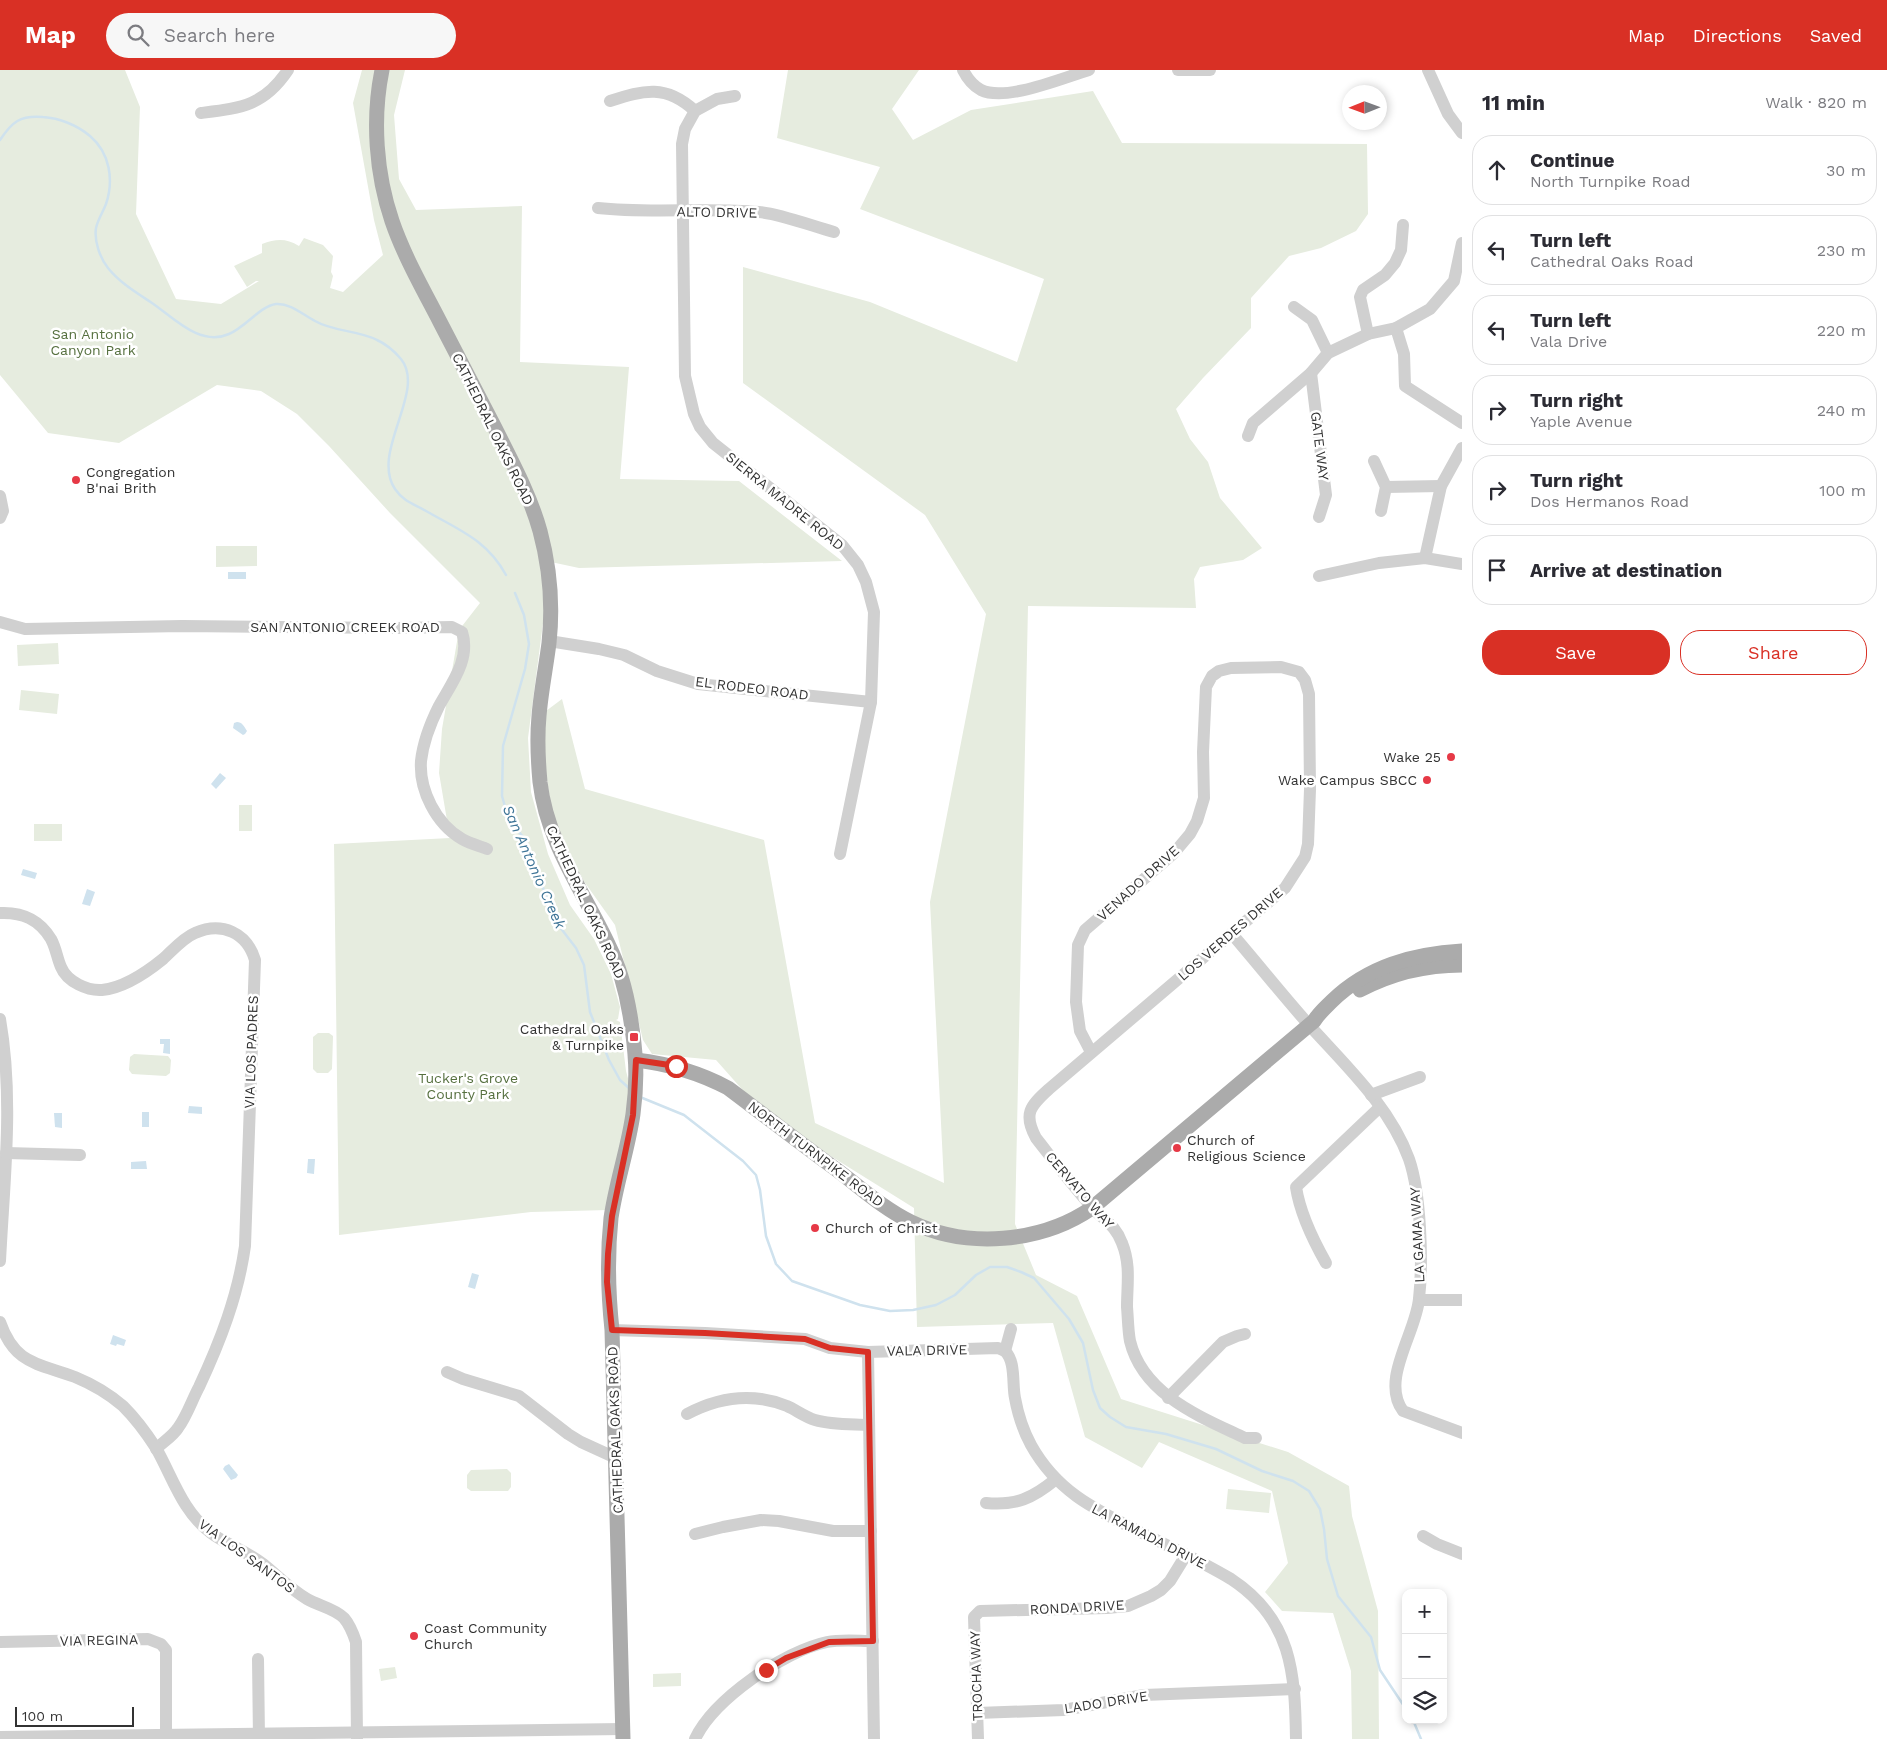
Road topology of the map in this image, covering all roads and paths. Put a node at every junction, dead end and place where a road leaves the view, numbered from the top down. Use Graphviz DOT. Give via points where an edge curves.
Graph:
graph roads {
  1 [pos="288,70"];
  2 [pos="382,70"];
  3 [pos="963,70"];
  4 [pos="1089,70"];
  5 [pos="1178,70"];
  6 [pos="1210,70"];
  7 [pos="1428,70"];
  8 [pos="735,96"];
  9 [pos="610,101"];
  10 [pos="695,111"];
  11 [pos="201,113"];
  12 [pos="1462,133"];
  13 [pos="598,208"];
  14 [pos="683,210"];
  15 [pos="1403,225"];
  16 [pos="834,232"];
  17 [pos="1462,243"];
  18 [pos="1458,281"];
  19 [pos="1294,307"];
  20 [pos="1396,328"];
  21 [pos="1368,334"];
  22 [pos="1328,353"];
  23 [pos="1311,373"];
  24 [pos="1462,423"];
  25 [pos="1248,436"];
  26 [pos="1462,448"];
  27 [pos="1374,461"];
  28 [pos="1441,486"];
  29 [pos="1386,487"];
  30 [pos="0,496"];
  31 [pos="1381,510"];
  32 [pos="1319,517"];
  33 [pos="0,518"];
  34 [pos="1425,558"];
  35 [pos="1462,564"];
  36 [pos="1319,576"];
  37 [pos="0,622"];
  38 [pos="549,642"];
  39 [pos="1309,694"];
  40 [pos="871,702"];
  41 [pos="487,849"];
  42 [pos="840,854"];
  43 [pos="0,913"];
  44 [pos="1232,934"];
  45 [pos="1462,951"];
  46 [pos="1462,965"];
  47 [pos="0,1019"];
  48 [pos="1312,1023"];
  49 [pos="1091,1052"];
  50 [pos="636,1060"];
  51 [pos="1420,1077"];
  52 [pos="1372,1095"];
  53 [pos="1380,1107"];
  54 [pos="1029,1115"];
  55 [pos="6,1153"];
  56 [pos="80,1155"];
  57 [pos="1092,1208"];
  58 [pos="0,1261"];
  59 [pos="1326,1263"];
  60 [pos="1419,1300"];
  61 [pos="1462,1300"];
  62 [pos="0,1322"];
  63 [pos="1011,1329"];
  64 [pos="612,1330"];
  65 [pos="1245,1334"];
  66 [pos="1005,1351"];
  67 [pos="868,1352"];
  68 [pos="447,1372"];
  69 [pos="1168,1398"];
  70 [pos="687,1414"];
  71 [pos="868,1424"];
  72 [pos="1462,1433"];
  73 [pos="1256,1438"];
  74 [pos="156,1449"];
  75 [pos="616,1458"];
  76 [pos="1056,1479"];
  77 [pos="986,1504"];
  78 [pos="871,1531"];
  79 [pos="695,1534"];
  80 [pos="1423,1536"];
  81 [pos="1462,1554"];
  82 [pos="1186,1555"];
  83 [pos="976,1613"];
  84 [pos="873,1641"];
  85 [pos="0,1642"];
  86 [pos="258,1659"];
  87 [pos="1295,1689"];
  88 [pos="977,1713"];
  89 [pos="623,1734"];
  90 [pos="357,1736"];
  91 [pos="259,1737"];
  92 [pos="0,1738"];
  93 [pos="166,1738"];
  94 [pos="695,1739"];
  95 [pos="874,1739"];
  96 [pos="978,1739"];
  97 [pos="1296,1739"];
  1 -- 11 [label="street" via="270,92 258,100 236,109"];
  2 -- 38 [label="main road, CATHEDRAL OAKS ROAD" via="378,152 392,222 415,274 529,498 547,561 551,600"];
  3 -- 4 [label="street" via="969,81 982,90 1002,93 1017,92"];
  5 -- 6 [label="street"];
  7 -- 12 [label="street" via="1448,114"];
  8 -- 10 [label="street" via="717,99"];
  9 -- 10 [label="street" via="646,91 670,93"];
  10 -- 14 [label="street, SIERRA MADRE ROAD" via="685,128 682,150"];
  13 -- 14 [label="street, ALTO DRIVE" via="629,212"];
  14 -- 16 [label="street, ALTO DRIVE" via="762,212"];
  14 -- 40 [label="street, SIERRA MADRE ROAD" via="685,376 694,414 713,443 842,545 858,565 874,612"];
  15 -- 21 [label="street" via="1401,250 1395,263 1385,275 1362,290 1360,297"];
  17 -- 18 [label="street"];
  18 -- 20 [label="street" via="1430,309"];
  19 -- 22 [label="street" via="1312,320"];
  20 -- 21 [label="street"];
  20 -- 24 [label="street" via="1404,354 1405,386"];
  21 -- 22 [label="street"];
  22 -- 23 [label="street"];
  23 -- 25 [label="street" via="1253,423"];
  23 -- 32 [label="street, GATE WAY" via="1326,495"];
  26 -- 28 [label="street"];
  27 -- 29 [label="street"];
  28 -- 29 [label="street"];
  28 -- 34 [label="street"];
  29 -- 31 [label="street"];
  30 -- 33 [label="street" via="3,511"];
  34 -- 35 [label="street"];
  34 -- 36 [label="street" via="1379,563"];
  37 -- 41 [label="street, SAN ANTONIO CREEK ROAD" via="25,629 191,626 457,629 464,636 461,666 430,726 421,761 422,775 431,806 442,823 461,838"];
  38 -- 40 [label="street, EL RODEO ROAD" via="624,655 657,671 698,684"];
  38 -- 50 [label="main road, CATHEDRAL OAKS ROAD" via="538,718 541,787 559,849 622,977"];
  39 -- 44 [label="street, LOS VERDES DRIVE" via="1309,818 1305,857 1285,888"];
  39 -- 49 [label="street, VENADO DRIVE" via="1306,680 1299,672 1281,667 1231,668 1212,676 1206,688 1204,798 1197,822 1174,853 1085,930 1080,938 1076,1002 1080,1031"];
  40 -- 42 [label="street, SIERRA MADRE ROAD"];
  43 -- 74 [label="street, VIA LOS PADRES" via="20,914 39,924 51,939 64,972 87,988 115,987 143,973 194,933 209,929 224,929 245,940 255,960 242,1270 214,1356 178,1429"];
  44 -- 48 [label="street, LA GAMA WAY"];
  44 -- 49 [label="street, LOS VERDES DRIVE"];
  45 -- 48 [label="main road, NORTH TURNPIKE ROAD" via="1411,957 1379,969 1338,995"];
  46 -- 48 [label="main road, NORTH TURNPIKE ROAD" via="1419,969 1378,981 1360,990 1323,1020"];
  47 -- 55 [label="street" via="7,1068"];
  48 -- 52 [label="street, LA GAMA WAY"];
  48 -- 57 [label="main road, NORTH TURNPIKE ROAD"];
  49 -- 54 [label="street, LOS VERDES DRIVE" via="1033,1104"];
  50 -- 57 [label="main road, NORTH TURNPIKE ROAD" via="676,1066 728,1088 882,1205 935,1232 976,1238 1016,1236 1050,1229"];
  50 -- 64 [label="main road, CATHEDRAL OAKS ROAD" via="633,1115 612,1216 607,1282"];
  51 -- 52 [label="street"];
  52 -- 53 [label="street, LA GAMA WAY"];
  53 -- 59 [label="street" via="1296,1187 1311,1237"];
  53 -- 60 [label="street, LA GAMA WAY" via="1397,1132 1414,1180 1420,1254"];
  54 -- 57 [label="street, CERVATO WAY" via="1030,1127 1036,1138"];
  55 -- 56 [label="street"];
  55 -- 58 [label="street"];
  57 -- 69 [label="street, CERVATO WAY" via="1109,1222 1123,1245 1128,1269 1130,1341 1144,1370"];
  60 -- 61 [label="street"];
  60 -- 72 [label="street, LA GAMA WAY" via="1397,1371 1397,1403 1412,1415"];
  62 -- 74 [label="street, VIA LOS SANTOS" via="4,1335 25,1359 74,1377 108,1395 124,1407"];
  63 -- 66 [label="street"];
  64 -- 67 [label="street, VALA DRIVE" via="805,1339 830,1348"];
  64 -- 75 [label="main road, CATHEDRAL OAKS ROAD"];
  65 -- 69 [label="street" via="1223,1342"];
  66 -- 67 [label="street, VALA DRIVE" via="998,1348"];
  66 -- 76 [label="street, LA RAMADA DRIVE" via="1011,1360 1020,1421 1037,1455"];
  67 -- 71 [label="street"];
  68 -- 75 [label="street" via="518,1396 580,1442"];
  69 -- 73 [label="street, CERVATO WAY" via="1245,1438"];
  70 -- 71 [label="street" via="726,1399 764,1399 788,1406 813,1419"];
  71 -- 78 [label="street"];
  74 -- 90 [label="street, VIA LOS SANTOS" via="195,1519 262,1564 290,1588 343,1618 351,1629 356,1642"];
  75 -- 89 [label="main road, CATHEDRAL OAKS ROAD"];
  76 -- 77 [label="street" via="1017,1502"];
  76 -- 82 [label="street, LA RAMADA DRIVE" via="1089,1506"];
  78 -- 79 [label="street" via="834,1531 761,1520"];
  78 -- 84 [label="street"];
  80 -- 81 [label="street"];
  82 -- 83 [label="street, RONDA DRIVE" via="1161,1590 1128,1606"];
  82 -- 87 [label="street, LA RAMADA DRIVE" via="1240,1584 1268,1613 1286,1645"];
  83 -- 88 [label="street, TROCHA WAY"];
  84 -- 94 [label="street" via="829,1642 786,1658 721,1704 705,1721"];
  84 -- 95 [label="street"];
  85 -- 93 [label="street, VIA REGINA" via="148,1639 161,1644 166,1650"];
  86 -- 91 [label="street"];
  87 -- 88 [label="street, LADO DRIVE" via="1144,1695 1064,1710"];
  87 -- 97 [label="street, LA RAMADA DRIVE"];
  88 -- 96 [label="street, TROCHA WAY"];
  89 -- 90 [label="street"];
  90 -- 91 [label="street"];
  91 -- 93 [label="street"];
  92 -- 93 [label="street"];
}
